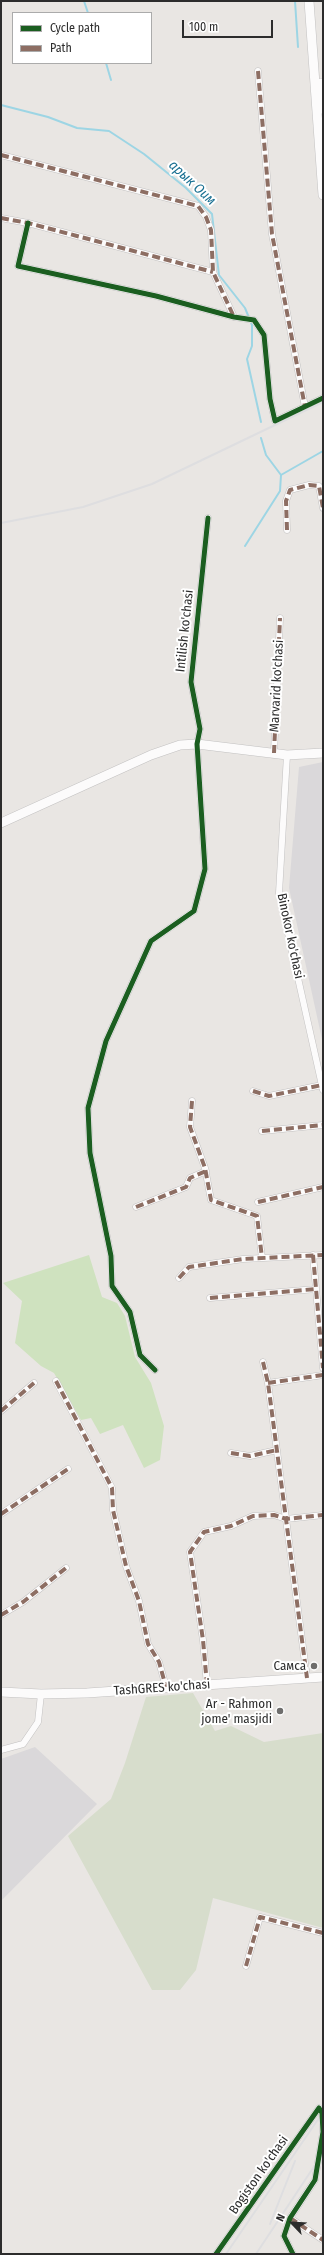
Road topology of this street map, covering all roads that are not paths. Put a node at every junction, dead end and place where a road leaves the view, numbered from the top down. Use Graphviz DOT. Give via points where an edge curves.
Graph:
graph roads {
  1 [pos="310,1"];
  2 [pos="315,1"];
  3 [pos="258,71"];
  4 [pos="323,109"];
  5 [pos="1,155"];
  6 [pos="323,195"];
  7 [pos="1,218"];
  8 [pos="28,223"];
  9 [pos="213,272"];
  10 [pos="236,317"];
  11 [pos="323,398"];
  12 [pos="305,407"];
  13 [pos="323,508"];
  14 [pos="208,518"];
  15 [pos="287,530"];
  16 [pos="280,618"];
  17 [pos="197,744"];
  18 [pos="274,753"];
  19 [pos="323,753"];
  20 [pos="287,755"];
  21 [pos="1,823"];
  22 [pos="322,1087"];
  23 [pos="253,1091"];
  24 [pos="192,1101"];
  25 [pos="323,1125"];
  26 [pos="262,1131"];
  27 [pos="206,1171"];
  28 [pos="323,1186"];
  29 [pos="258,1202"];
  30 [pos="136,1207"];
  31 [pos="313,1255"];
  32 [pos="323,1255"];
  33 [pos="262,1258"];
  34 [pos="179,1278"];
  35 [pos="316,1289"];
  36 [pos="210,1298"];
  37 [pos="262,1362"];
  38 [pos="323,1368"];
  39 [pos="155,1370"];
  40 [pos="323,1375"];
  41 [pos="56,1381"];
  42 [pos="34,1383"];
  43 [pos="268,1383"];
  44 [pos="1,1411"];
  45 [pos="277,1450"];
  46 [pos="231,1453"];
  47 [pos="68,1469"];
  48 [pos="1,1514"];
  49 [pos="323,1515"];
  50 [pos="286,1519"];
  51 [pos="66,1568"];
  52 [pos="1,1615"];
  53 [pos="323,1677"];
  54 [pos="307,1678"];
  55 [pos="207,1685"];
  56 [pos="166,1687"];
  57 [pos="1,1692"];
  58 [pos="41,1694"];
  59 [pos="1,1750"];
  60 [pos="323,1933"];
  61 [pos="246,1966"];
  62 [pos="290,2218"];
  63 [pos="323,2240"];
  64 [pos="216,2254"];
  65 [pos="293,2254"];
  1 -- 6 [label="main road"];
  2 -- 4 [label="main road"];
  3 -- 12 [label="street" via="272,234"];
  5 -- 9 [label="street" via="198,206 211,230"];
  7 -- 8 [label="street"];
  8 -- 9 [label="street"];
  8 -- 10 [label="street" via="18,266 156,296"];
  9 -- 10 [label="street"];
  10 -- 12 [label="street" via="254,320 264,335 270,399 275,421"];
  11 -- 12 [label="street"];
  13 -- 15 [label="street" via="319,486 309,485 290,490 286,501"];
  14 -- 17 [label="street, Intilish ko'chasi" via="191,682 200,729"];
  16 -- 18 [label="street, Marvarid ko'chasi"];
  17 -- 18 [label="main road"];
  17 -- 21 [label="main road" via="180,745 151,755"];
  17 -- 39 [label="street, Intilish ko'chasi" via="205,869 194,911 151,941 106,1041 88,1108 90,1153 110,1256 112,1286 130,1312 140,1355"];
  18 -- 20 [label="main road"];
  19 -- 20 [label="main road"];
  20 -- 22 [label="street, Binokor ko'chasi" via="279,893"];
  22 -- 23 [label="street" via="269,1096"];
  24 -- 27 [label="street" via="190,1127"];
  25 -- 26 [label="street"];
  27 -- 30 [label="street" via="190,1178 186,1187"];
  27 -- 33 [label="street" via="211,1200 257,1216"];
  28 -- 29 [label="street"];
  31 -- 32 [label="street"];
  31 -- 33 [label="street"];
  31 -- 35 [label="street"];
  33 -- 34 [label="street" via="189,1267"];
  35 -- 36 [label="street"];
  35 -- 38 [label="street"];
  37 -- 43 [label="street"];
  40 -- 43 [label="street"];
  41 -- 56 [label="street" via="112,1488 112,1510 126,1566 139,1601 148,1644 159,1662"];
  42 -- 44 [label="street"];
  43 -- 45 [label="street"];
  45 -- 46 [label="street" via="250,1456"];
  45 -- 50 [label="street"];
  47 -- 48 [label="street"];
  49 -- 50 [label="street"];
  50 -- 54 [label="street"];
  50 -- 55 [label="street" via="274,1514 253,1516 231,1526 204,1532 190,1552"];
  51 -- 52 [label="street" via="23,1602"];
  53 -- 54 [label="main road, TashGRES ko'chasi"];
  54 -- 55 [label="main road, TashGRES ko'chasi"];
  55 -- 56 [label="main road, TashGRES ko'chasi"];
  56 -- 58 [label="main road, TashGRES ko'chasi"];
  57 -- 58 [label="main road, TashGRES ko'chasi"];
  58 -- 59 [label="street" via="38,1722 23,1744"];
  60 -- 61 [label="street" via="260,1917"];
  62 -- 63 [label="street"];
  62 -- 64 [label="street, Bogiston ko'chasi" via="315,2180 323,2132 322,2113 319,2108"];
  62 -- 65 [label="street" via="284,2236"];
}
